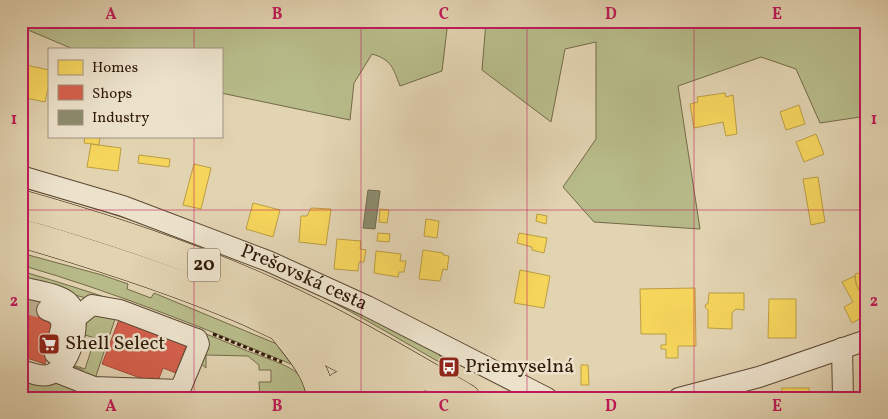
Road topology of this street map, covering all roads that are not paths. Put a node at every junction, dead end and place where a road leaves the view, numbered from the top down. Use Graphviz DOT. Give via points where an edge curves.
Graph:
graph roads {
  1 [pos="21,176"];
  2 [pos="21,204"];
  3 [pos="21,233"];
  4 [pos="21,287"];
  5 [pos="47,310"];
  6 [pos="76,318"];
  7 [pos="282,328"];
  8 [pos="867,340"];
  9 [pos="842,348"];
  10 [pos="21,370"];
  11 [pos="52,374"];
  12 [pos="378,378"];
  13 [pos="322,398"];
  14 [pos="330,398"];
  15 [pos="413,398"];
  16 [pos="466,398"];
  17 [pos="547,398"];
  18 [pos="679,398"];
  19 [pos="843,398"];
  1 -- 17 [label="street, Prešovská cesta" via="123,206 268,261 367,306"];
  2 -- 16 [label="highway, Prešovská cesta / 20" via="135,239 272,292 337,324"];
  3 -- 7 [label="highway, 20" via="172,282"];
  4 -- 6 [label="street" via="64,299 74,309"];
  5 -- 11 [label="street" via="57,314 62,323"];
  6 -- 11 [label="street" via="66,362"];
  6 -- 11 [label="street" via="92,305 120,310 196,338 199,344 180,390 94,387"];
  7 -- 12 [label="highway, 20"];
  7 -- 13 [label="highway" via="311,367"];
  8 -- 9 [label="street"];
  9 -- 18 [label="street" via="759,377"];
  9 -- 19 [label="street"];
  10 -- 11 [label="street" via="45,376"];
  12 -- 14 [label="highway" via="343,383 335,388"];
  12 -- 15 [label="highway, 20"];
}
